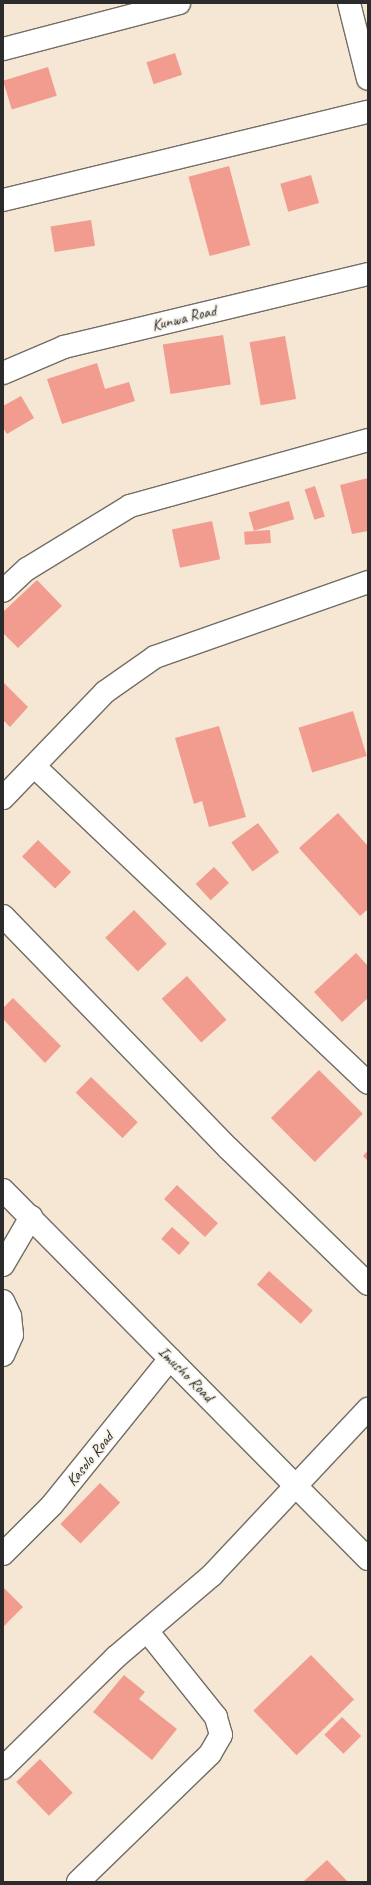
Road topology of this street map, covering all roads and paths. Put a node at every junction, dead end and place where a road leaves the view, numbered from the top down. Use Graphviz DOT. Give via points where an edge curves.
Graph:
graph roads {
  1 [pos="179,3"];
  2 [pos="349,3"];
  3 [pos="3,49"];
  4 [pos="368,79"];
  5 [pos="368,112"];
  6 [pos="3,200"];
  7 [pos="368,274"];
  8 [pos="3,373"];
  9 [pos="368,440"];
  10 [pos="368,582"];
  11 [pos="3,591"];
  12 [pos="34,766"];
  13 [pos="3,798"];
  14 [pos="3,916"];
  15 [pos="368,1083"];
  16 [pos="3,1190"];
  17 [pos="31,1217"];
  18 [pos="3,1265"];
  19 [pos="368,1284"];
  20 [pos="3,1301"];
  21 [pos="3,1356"];
  22 [pos="170,1359"];
  23 [pos="368,1408"];
  24 [pos="297,1486"];
  25 [pos="3,1554"];
  26 [pos="368,1559"];
  27 [pos="146,1631"];
  28 [pos="3,1768"];
  29 [pos="78,1882"];
  1 -- 3 [label="street"];
  2 -- 4 [label="street"];
  5 -- 6 [label="street"];
  7 -- 8 [label="street, Kunwa Road" via="64,347"];
  9 -- 11 [label="street" via="130,506 27,569"];
  10 -- 12 [label="street" via="155,657 105,692"];
  12 -- 13 [label="street"];
  12 -- 15 [label="street"];
  14 -- 19 [label="street" via="228,1148"];
  16 -- 17 [label="street, Imusho Road"];
  17 -- 18 [label="street"];
  17 -- 22 [label="street, Imusho Road"];
  20 -- 21 [label="street" via="10,1316 12,1335"];
  22 -- 24 [label="street, Imusho Road"];
  22 -- 25 [label="street, Kasolo Road" via="52,1505"];
  23 -- 24 [label="street"];
  24 -- 26 [label="street, Imusho Road"];
  24 -- 27 [label="street" via="212,1575"];
  27 -- 28 [label="street"];
  27 -- 29 [label="street" via="216,1717 221,1735 210,1754"];
}
